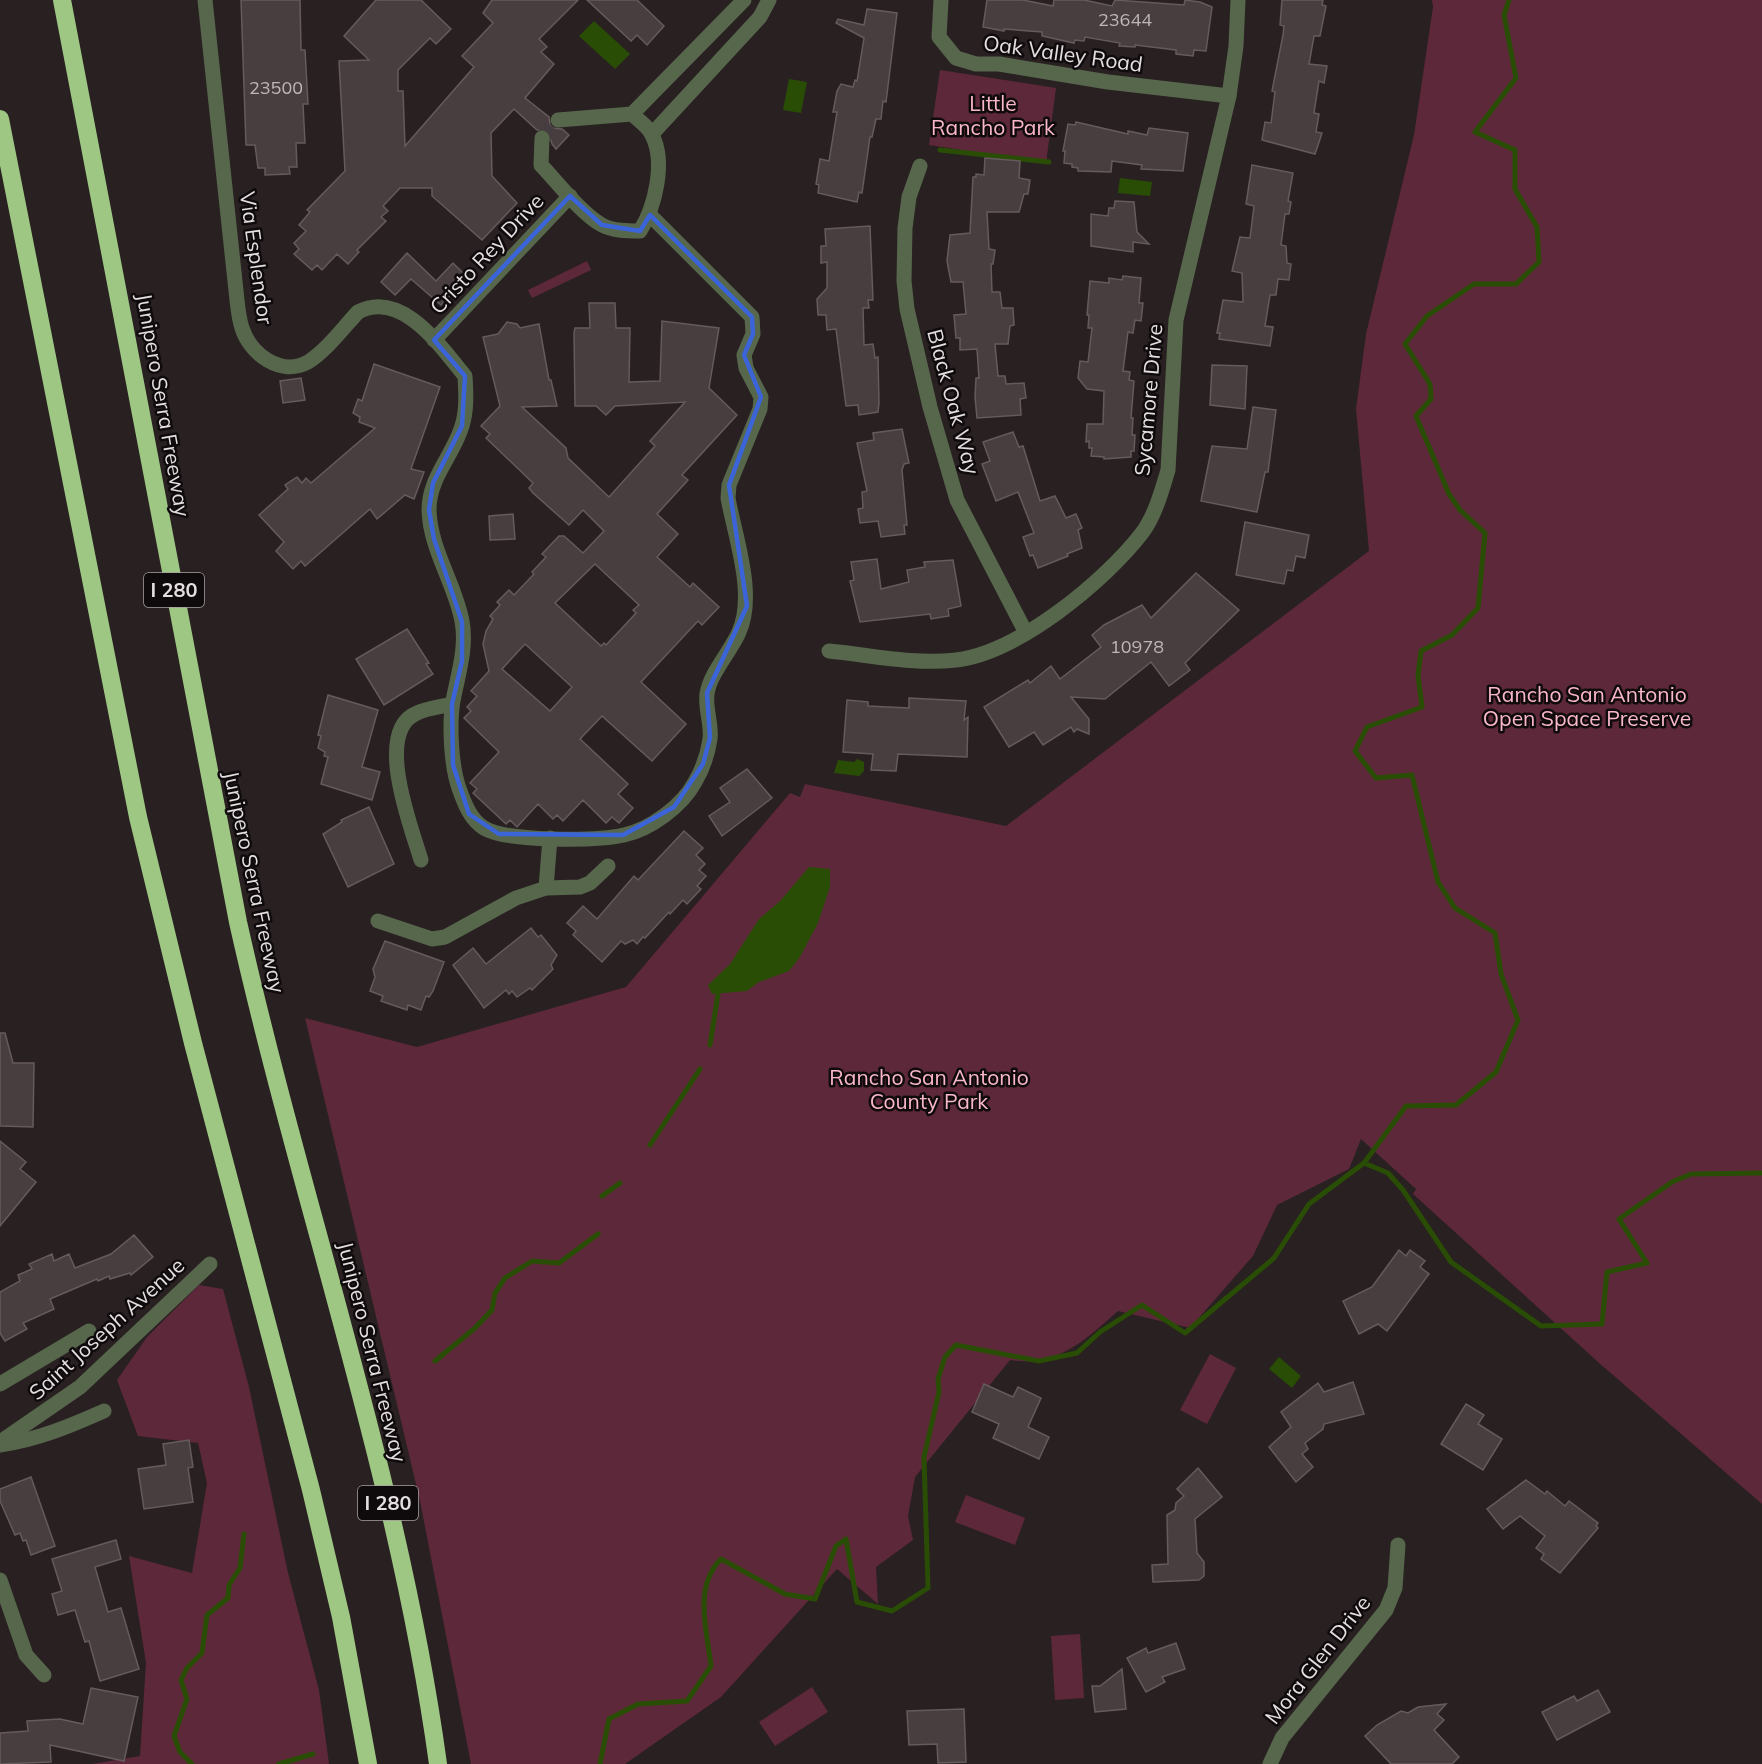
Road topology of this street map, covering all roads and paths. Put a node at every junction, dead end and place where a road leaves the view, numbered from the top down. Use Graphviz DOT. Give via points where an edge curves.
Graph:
graph roads {
  1 [pos="62,0"];
  2 [pos="206,0"];
  3 [pos="744,0"];
  4 [pos="769,0"];
  5 [pos="941,0"];
  6 [pos="1238,0"];
  7 [pos="1229,96"];
  8 [pos="632,114"];
  9 [pos="0,119"];
  10 [pos="558,120"];
  11 [pos="652,134"];
  12 [pos="542,138"];
  13 [pos="920,166"];
  14 [pos="570,196"];
  15 [pos="650,215"];
  16 [pos="434,340"];
  17 [pos="1026,633"];
  18 [pos="829,651"];
  19 [pos="452,704"];
  20 [pos="550,838"];
  21 [pos="421,860"];
  22 [pos="608,866"];
  23 [pos="546,888"];
  24 [pos="378,921"];
  25 [pos="210,1264"];
  26 [pos="89,1331"];
  27 [pos="0,1384"];
  28 [pos="104,1411"];
  29 [pos="0,1443"];
  30 [pos="1398,1545"];
  31 [pos="0,1580"];
  32 [pos="44,1675"];
  33 [pos="368,1764"];
  34 [pos="438,1764"];
  35 [pos="1270,1764"];
  1 -- 34 [label="highway, Junipero Serra Freeway / I 280" via="226,868 263,1035 322,1246 412,1603"];
  2 -- 16 [label="street, Via Esplendor" via="237,300 247,339 265,359 292,367 315,357 358,312 382,305 399,311"];
  3 -- 8 [label="street"];
  4 -- 11 [label="street" via="760,17"];
  5 -- 7 [label="street, Oak Valley Road" via="939,37 956,58 976,64"];
  6 -- 7 [label="street, Sycamore Drive"];
  7 -- 17 [label="street, Sycamore Drive" via="1176,320 1168,470 1162,491 1143,532 1128,549 1079,595"];
  8 -- 10 [label="street"];
  8 -- 11 [label="street"];
  9 -- 33 [label="highway" via="138,817 341,1617"];
  11 -- 15 [label="street" via="657,162"];
  12 -- 14 [label="street, Cristo Rey Drive" via="541,165"];
  13 -- 17 [label="street, Black Oak Way" via="909,197 905,228 907,309 957,500"];
  14 -- 15 [label="street, Cristo Rey Drive" via="603,225 623,231 640,231"];
  14 -- 16 [label="street, Cristo Rey Drive"];
  15 -- 20 [label="street, Via Esplendor" via="752,317 753,334 744,355 746,368 761,397 760,409 729,485 728,498 747,606 740,630 707,693 710,738 703,764 687,795 661,817 623,835"];
  16 -- 19 [label="street, Via Esplendor" via="465,376 462,426 433,483 429,510 434,539 462,622 462,661"];
  17 -- 18 [label="street, Sycamore Drive" via="984,653 956,660"];
  19 -- 20 [label="street, Via Esplendor" via="453,765 469,814 483,828 499,834"];
  19 -- 21 [label="street" via="416,713 405,723 397,742 403,797"];
  20 -- 23 [label="street"];
  22 -- 23 [label="street" via="580,888"];
  23 -- 24 [label="street" via="508,902 445,937 432,939"];
  25 -- 29 [label="street, Saint Joseph Avenue" via="80,1387"];
  26 -- 27 [label="street, Saint Joseph Avenue"];
  28 -- 29 [label="street" via="59,1431 22,1442"];
  30 -- 35 [label="street, Mora Glen Drive" via="1395,1588 1386,1610 1282,1738"];
  31 -- 32 [label="street" via="26,1655"];
}
